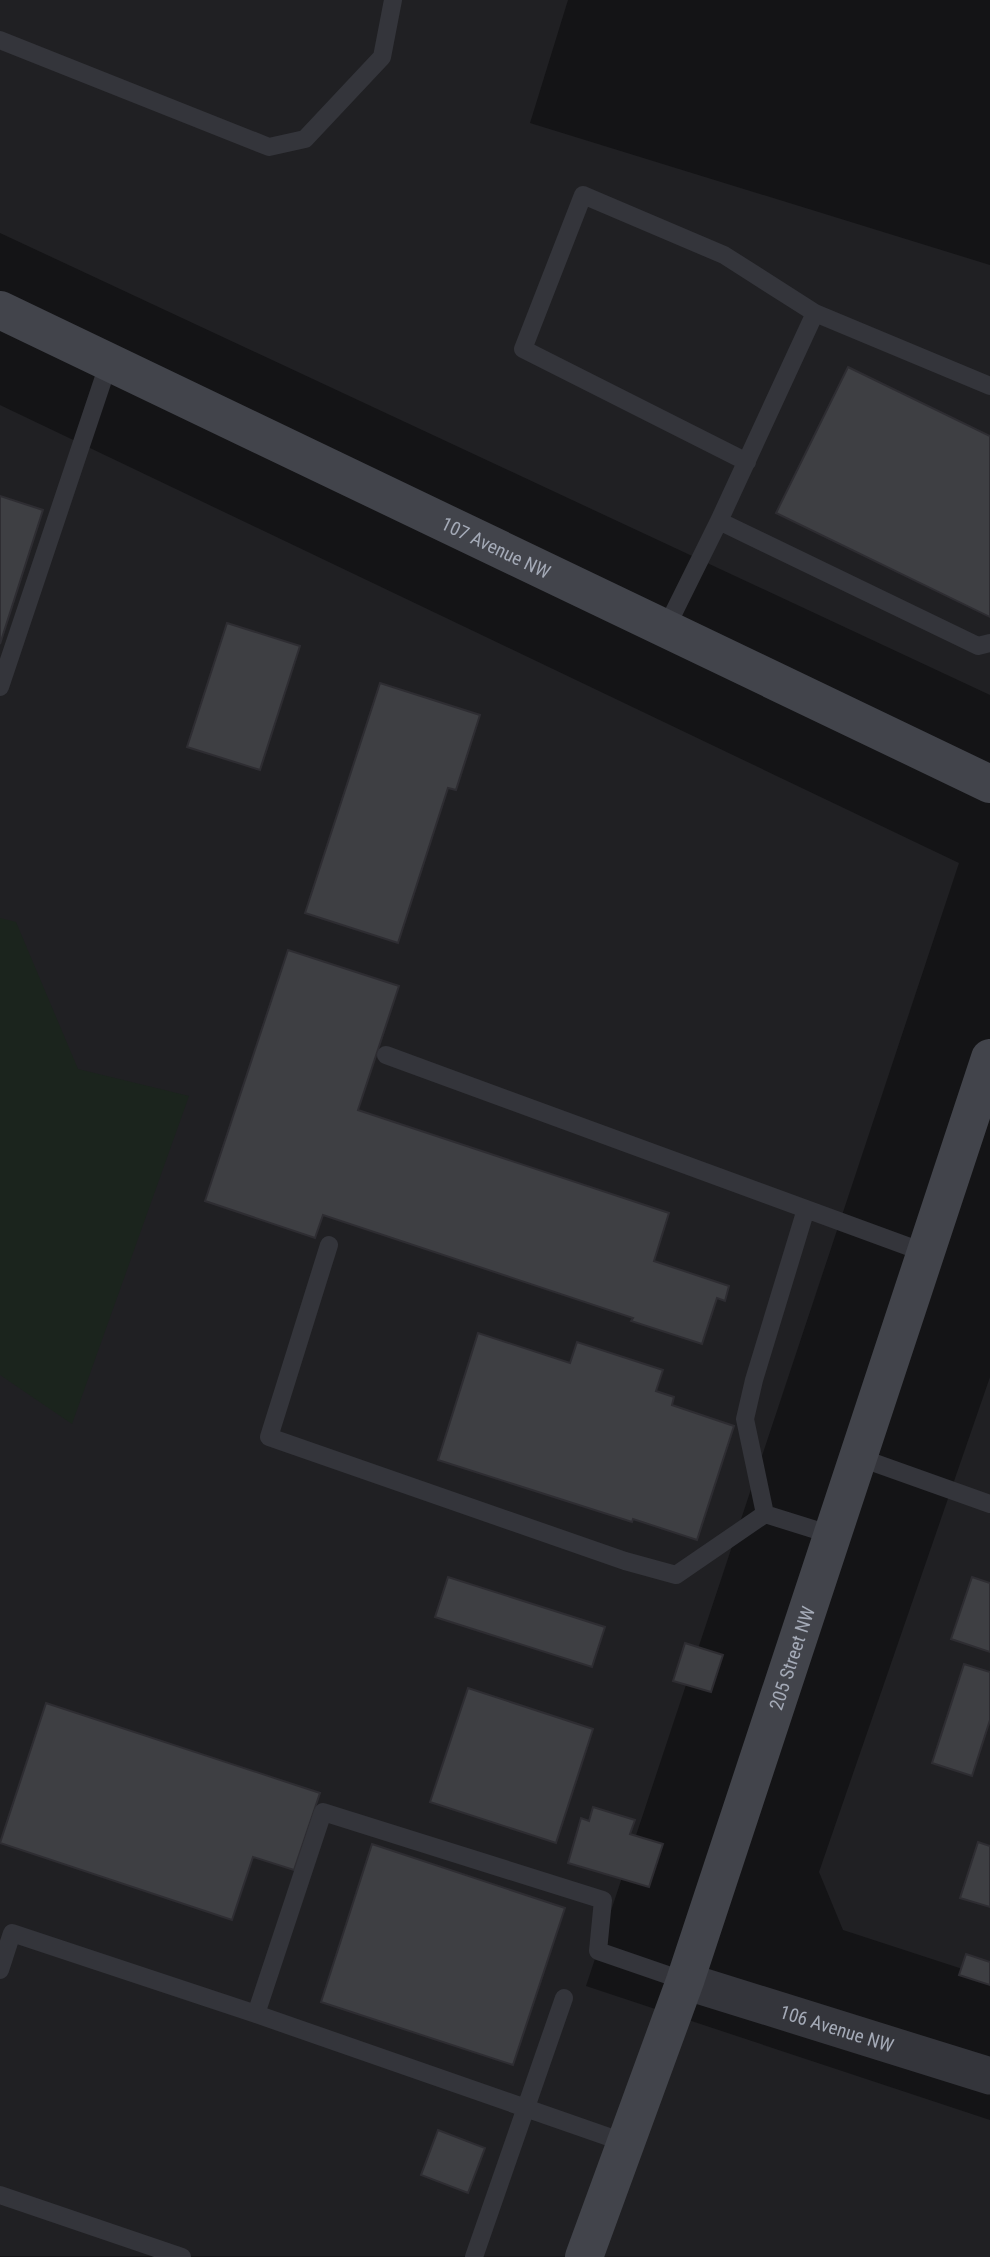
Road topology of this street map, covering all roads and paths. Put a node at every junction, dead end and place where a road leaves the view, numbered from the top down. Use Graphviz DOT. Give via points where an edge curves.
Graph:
graph roads {
  1 [pos="393,0"];
  2 [pos="0,40"];
  3 [pos="0,310"];
  4 [pos="815,313"];
  5 [pos="109,362"];
  6 [pos="990,386"];
  7 [pos="747,462"];
  8 [pos="719,520"];
  9 [pos="666,628"];
  10 [pos="990,643"];
  11 [pos="0,687"];
  12 [pos="990,784"];
  13 [pos="386,1055"];
  14 [pos="990,1058"];
  15 [pos="806,1209"];
  16 [pos="329,1245"];
  17 [pos="926,1253"];
  18 [pos="858,1457"];
  19 [pos="990,1504"];
  20 [pos="765,1514"];
  21 [pos="832,1535"];
  22 [pos="0,1970"];
  23 [pos="685,1981"];
  24 [pos="564,1998"];
  25 [pos="256,2014"];
  26 [pos="990,2076"];
  27 [pos="525,2107"];
  28 [pos="626,2143"];
  29 [pos="0,2195"];
  30 [pos="182,2257"];
  31 [pos="474,2257"];
  32 [pos="584,2257"];
  1 -- 2 [label="lane" via="382,57 305,139 269,147"];
  3 -- 5 [label="street, 107 Avenue NW"];
  4 -- 6 [label="lane"];
  4 -- 7 [label="lane"];
  4 -- 7 [label="lane" via="724,255 583,195 523,349"];
  5 -- 9 [label="street, 107 Avenue NW"];
  5 -- 11 [label="lane"];
  7 -- 8 [label="lane"];
  8 -- 9 [label="lane"];
  8 -- 10 [label="lane" via="978,646"];
  9 -- 12 [label="street, 107 Avenue NW"];
  13 -- 15 [label="lane"];
  14 -- 17 [label="street, 205 Street NW"];
  15 -- 17 [label="lane"];
  15 -- 20 [label="lane" via="745,1419"];
  16 -- 20 [label="lane" via="269,1437 676,1575"];
  17 -- 18 [label="street, 205 Street NW"];
  18 -- 19 [label="lane"];
  18 -- 21 [label="street, 205 Street NW"];
  20 -- 21 [label="lane"];
  21 -- 23 [label="street, 205 Street NW"];
  22 -- 25 [label="lane" via="12,1933"];
  23 -- 25 [label="lane" via="598,1951 603,1900 323,1812"];
  23 -- 26 [label="street, 106 Avenue NW"];
  23 -- 28 [label="street, 205 Street NW"];
  24 -- 27 [label="lane"];
  25 -- 27 [label="lane"];
  27 -- 28 [label="lane"];
  27 -- 31 [label="lane"];
  28 -- 32 [label="street, 205 Street NW"];
  29 -- 30 [label="lane"];
}
